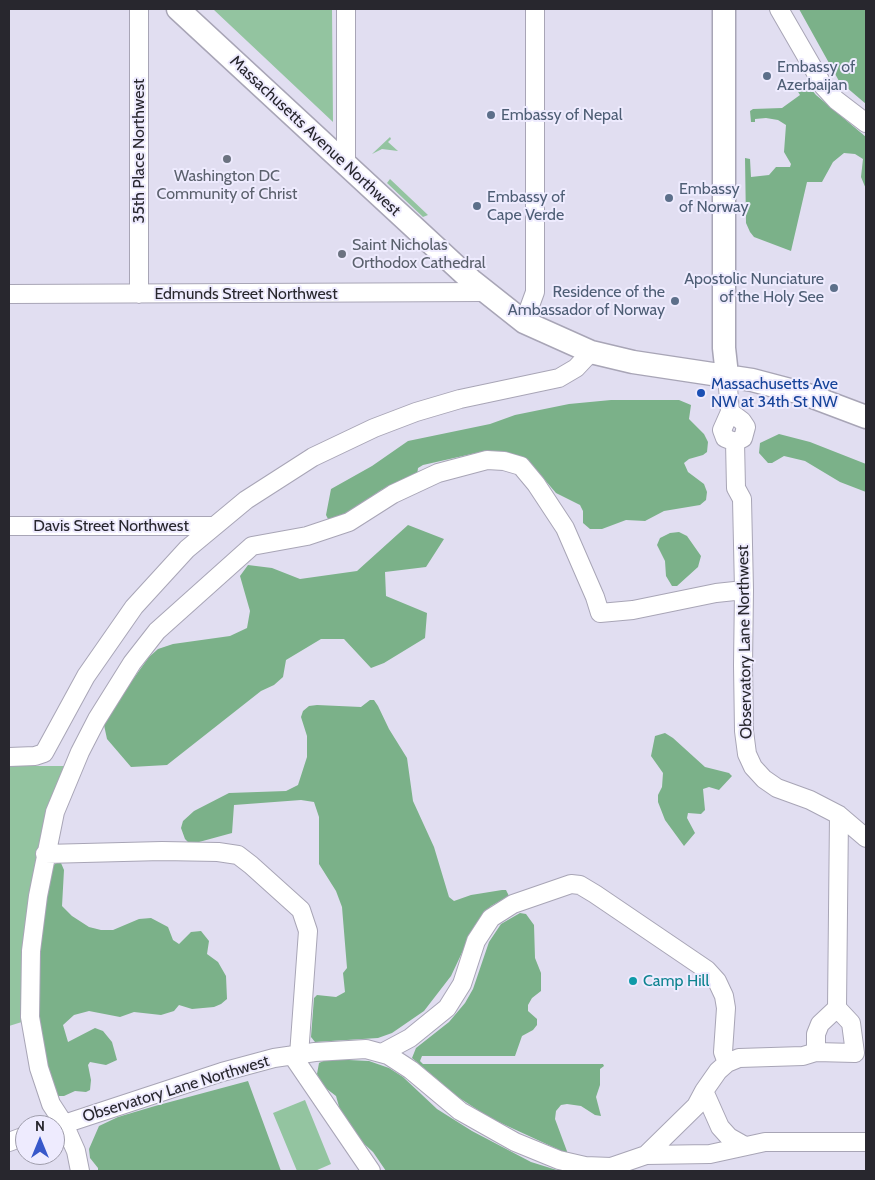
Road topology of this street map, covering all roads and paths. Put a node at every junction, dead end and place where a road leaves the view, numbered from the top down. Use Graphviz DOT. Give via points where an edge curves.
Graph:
graph roads {
  1 [pos="139,9"];
  2 [pos="178,9"];
  3 [pos="346,9"];
  4 [pos="535,9"];
  5 [pos="724,9"];
  6 [pos="779,9"];
  7 [pos="866,123"];
  8 [pos="346,164"];
  9 [pos="484,292"];
  10 [pos="9,294"];
  11 [pos="139,294"];
  12 [pos="524,322"];
  13 [pos="592,352"];
  14 [pos="727,375"];
  15 [pos="866,417"];
  16 [pos="9,526"];
  17 [pos="213,526"];
  18 [pos="744,590"];
  19 [pos="9,757"];
  20 [pos="839,816"];
  21 [pos="866,838"];
  22 [pos="45,854"];
  23 [pos="837,1008"];
  24 [pos="816,1052"];
  25 [pos="382,1053"];
  26 [pos="295,1055"];
  27 [pos="860,1055"];
  28 [pos="727,1063"];
  29 [pos="704,1091"];
  30 [pos="58,1115"];
  31 [pos="65,1124"];
  32 [pos="65,1126"];
  33 [pos="866,1142"];
  34 [pos="745,1146"];
  35 [pos="646,1155"];
  36 [pos="611,1169"];
  37 [pos="80,1171"];
  38 [pos="371,1171"];
  1 -- 11 [label="street, 35th Place Northwest"];
  2 -- 8 [label="main road, Massachusetts Avenue Northwest"];
  3 -- 8 [label="street"];
  4 -- 12 [label="street" via="535,292"];
  5 -- 14 [label="main road" via="724,348"];
  6 -- 7 [label="street" via="827,90"];
  8 -- 9 [label="main road, Massachusetts Avenue Northwest"];
  9 -- 11 [label="street, Edmunds Street Northwest"];
  9 -- 12 [label="main road, Massachusetts Avenue Northwest"];
  10 -- 11 [label="street, Edmunds Street Northwest"];
  12 -- 13 [label="main road, Massachusetts Avenue Northwest"];
  13 -- 14 [label="main road, Massachusetts Avenue Northwest" via="633,362"];
  13 -- 17 [label="street" via="576,368 559,378 434,406 353,437 284,475"];
  14 -- 15 [label="main road, Massachusetts Avenue Northwest" via="805,394"];
  14 -- 18 [label="street, Observatory Lane Northwest" via="730,412 744,424 740,438 746,489 742,499"];
  16 -- 17 [label="street, Davis Street Northwest"];
  17 -- 19 [label="street" via="177,559 134,607 86,676 48,749 40,756"];
  18 -- 20 [label="street, Observatory Lane Northwest" via="744,732 747,754 753,767 777,788 810,800"];
  18 -- 22 [label="street" via="600,613 565,528 521,466 487,460 438,473 393,494 349,522 307,536 252,546 157,631 110,696 80,752 55,812"];
  20 -- 21 [label="street, Observatory Lane Northwest"];
  20 -- 23 [label="street"];
  22 -- 26 [label="street" via="218,852 238,855 251,865 300,910 308,931"];
  22 -- 30 [label="street" via="31,952 30,1017 39,1068"];
  23 -- 24 [label="street" via="820,1024 816,1034"];
  23 -- 27 [label="street" via="851,1023"];
  24 -- 27 [label="street"];
  24 -- 28 [label="street" via="804,1056 740,1058"];
  25 -- 26 [label="street, Observatory Lane Northwest" via="340,1050"];
  25 -- 28 [label="street" via="410,1038 447,1008 462,984 476,941 491,918 513,904 571,884 580,885 595,894 707,970 717,981 726,1008 723,1052"];
  25 -- 36 [label="street, Observatory Lane Northwest" via="411,1070 460,1111 507,1138 559,1160"];
  26 -- 31 [label="street, Observatory Lane Northwest" via="222,1072"];
  26 -- 38 [label="street"];
  28 -- 29 [label="street, Observatory Lane Northwest"];
  29 -- 34 [label="street" via="720,1127 729,1137"];
  29 -- 35 [label="street, Observatory Lane Northwest" via="696,1106"];
  32 -- 37 [label="street" via="76,1151"];
  33 -- 34 [label="street" via="765,1142"];
  34 -- 35 [label="street" via="710,1154"];
  35 -- 36 [label="street, Observatory Lane Northwest"];
}
